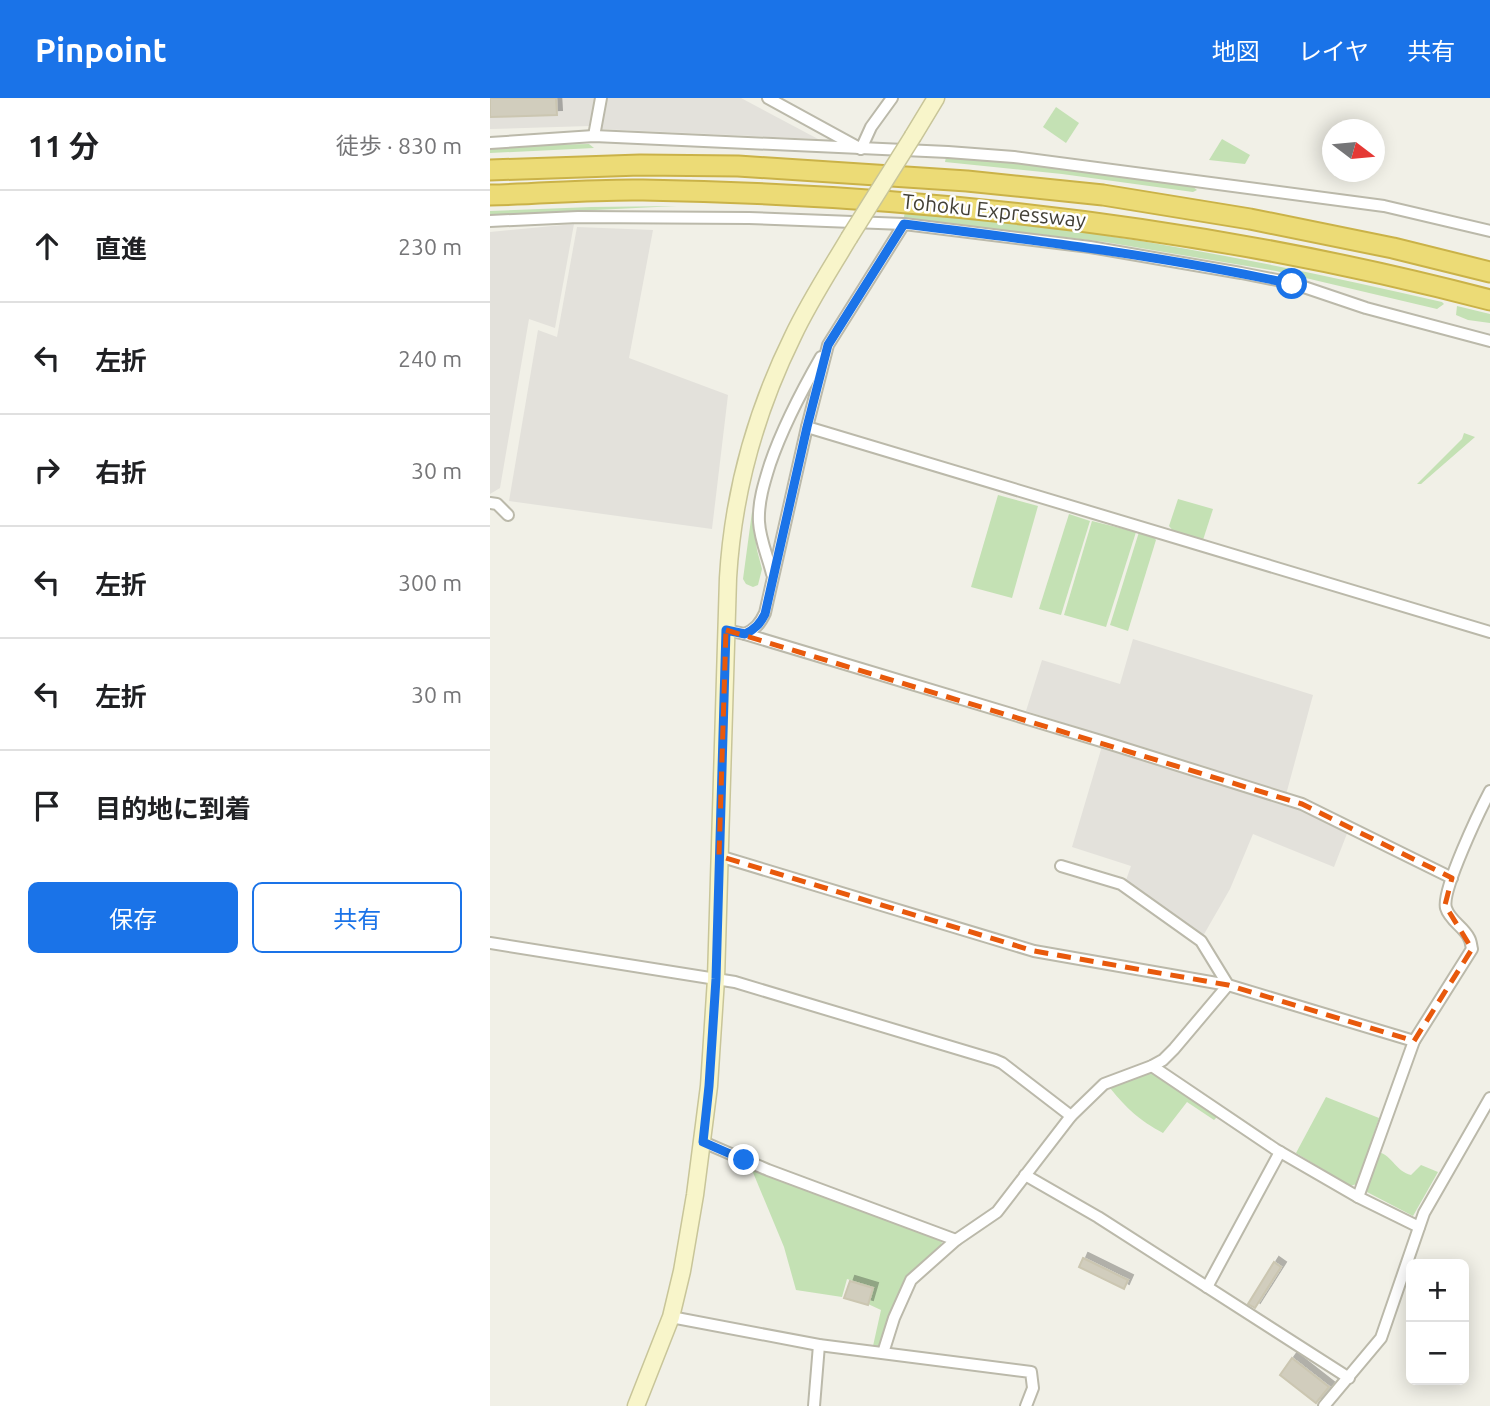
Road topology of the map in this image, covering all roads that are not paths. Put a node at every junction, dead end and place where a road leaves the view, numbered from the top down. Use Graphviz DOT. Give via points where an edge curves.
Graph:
graph roads {
  1 [pos="601,98"];
  2 [pos="768,98"];
  3 [pos="892,98"];
  4 [pos="936,98"];
  5 [pos="594,136"];
  6 [pos="490,143"];
  7 [pos="860,149"];
  8 [pos="490,170"];
  9 [pos="490,195"];
  10 [pos="490,221"];
  11 [pos="904,224"];
  12 [pos="1490,231"];
  13 [pos="1490,272"];
  14 [pos="1490,300"];
  15 [pos="1490,341"];
  16 [pos="828,345"];
  17 [pos="807,427"];
  18 [pos="490,503"];
  19 [pos="508,516"];
  20 [pos="773,577"];
  21 [pos="726,630"];
  22 [pos="1490,632"];
  23 [pos="745,634"];
  24 [pos="1490,791"];
  25 [pos="719,856"];
  26 [pos="1061,866"];
  27 [pos="1452,878"];
  28 [pos="490,943"];
  29 [pos="716,979"];
  30 [pos="1228,985"];
  31 [pos="1414,1041"];
  32 [pos="1152,1066"];
  33 [pos="1490,1098"];
  34 [pos="1070,1116"];
  35 [pos="703,1142"];
  36 [pos="1280,1152"];
  37 [pos="1025,1175"];
  38 [pos="1358,1197"];
  39 [pos="1419,1227"];
  40 [pos="956,1240"];
  41 [pos="1207,1287"];
  42 [pos="671,1317"];
  43 [pos="819,1345"];
  44 [pos="883,1353"];
  45 [pos="1349,1378"];
  46 [pos="636,1406"];
  47 [pos="814,1406"];
  48 [pos="1026,1406"];
  49 [pos="1324,1406"];
  1 -- 5 [label="street"];
  2 -- 7 [label="street"];
  3 -- 7 [label="street"];
  4 -- 21 [label="main road, bridge" via="793,335 770,387 735,510"];
  5 -- 6 [label="street"];
  5 -- 7 [label="street"];
  7 -- 12 [label="street" via="1064,163 1384,206"];
  8 -- 13 [label="highway, Tohoku Expressway" via="738,166 967,181 1103,195 1250,219"];
  9 -- 14 [label="highway, Tohoku Expressway" via="640,190 977,208 1245,245"];
  10 -- 11 [label="street" via="748,218"];
  11 -- 15 [label="street" via="1241,272"];
  11 -- 16 [label="street"];
  16 -- 17 [label="street"];
  16 -- 20 [label="street" via="792,409 764,483 759,525"];
  17 -- 20 [label="street"];
  17 -- 22 [label="street"];
  18 -- 19 [label="street"];
  20 -- 23 [label="street" via="765,614 755,629"];
  21 -- 23 [label="street"];
  21 -- 25 [label="main road"];
  23 -- 27 [label="street" via="1302,804"];
  24 -- 27 [label="street"];
  25 -- 29 [label="main road"];
  25 -- 30 [label="street" via="1034,951"];
  26 -- 30 [label="street" via="1121,884 1151,905 1201,941"];
  27 -- 31 [label="street" via="1445,905 1469,937 1472,949"];
  28 -- 29 [label="street"];
  29 -- 34 [label="street" via="995,1060"];
  29 -- 35 [label="main road"];
  30 -- 31 [label="street"];
  30 -- 32 [label="street" via="1174,1049"];
  31 -- 38 [label="street"];
  32 -- 34 [label="street" via="1104,1084"];
  32 -- 36 [label="street"];
  33 -- 39 [label="street"];
  34 -- 37 [label="street"];
  35 -- 40 [label="street"];
  35 -- 42 [label="main road"];
  36 -- 38 [label="street"];
  36 -- 41 [label="street"];
  37 -- 40 [label="street" via="998,1212"];
  37 -- 41 [label="street"];
  38 -- 39 [label="street"];
  39 -- 45 [label="street" via="1381,1338"];
  40 -- 44 [label="street" via="911,1280"];
  41 -- 45 [label="street"];
  42 -- 43 [label="street"];
  42 -- 46 [label="main road"];
  43 -- 44 [label="street"];
  43 -- 47 [label="street"];
  44 -- 48 [label="street" via="1031,1372 1033,1388"];
  45 -- 49 [label="street"];
}
